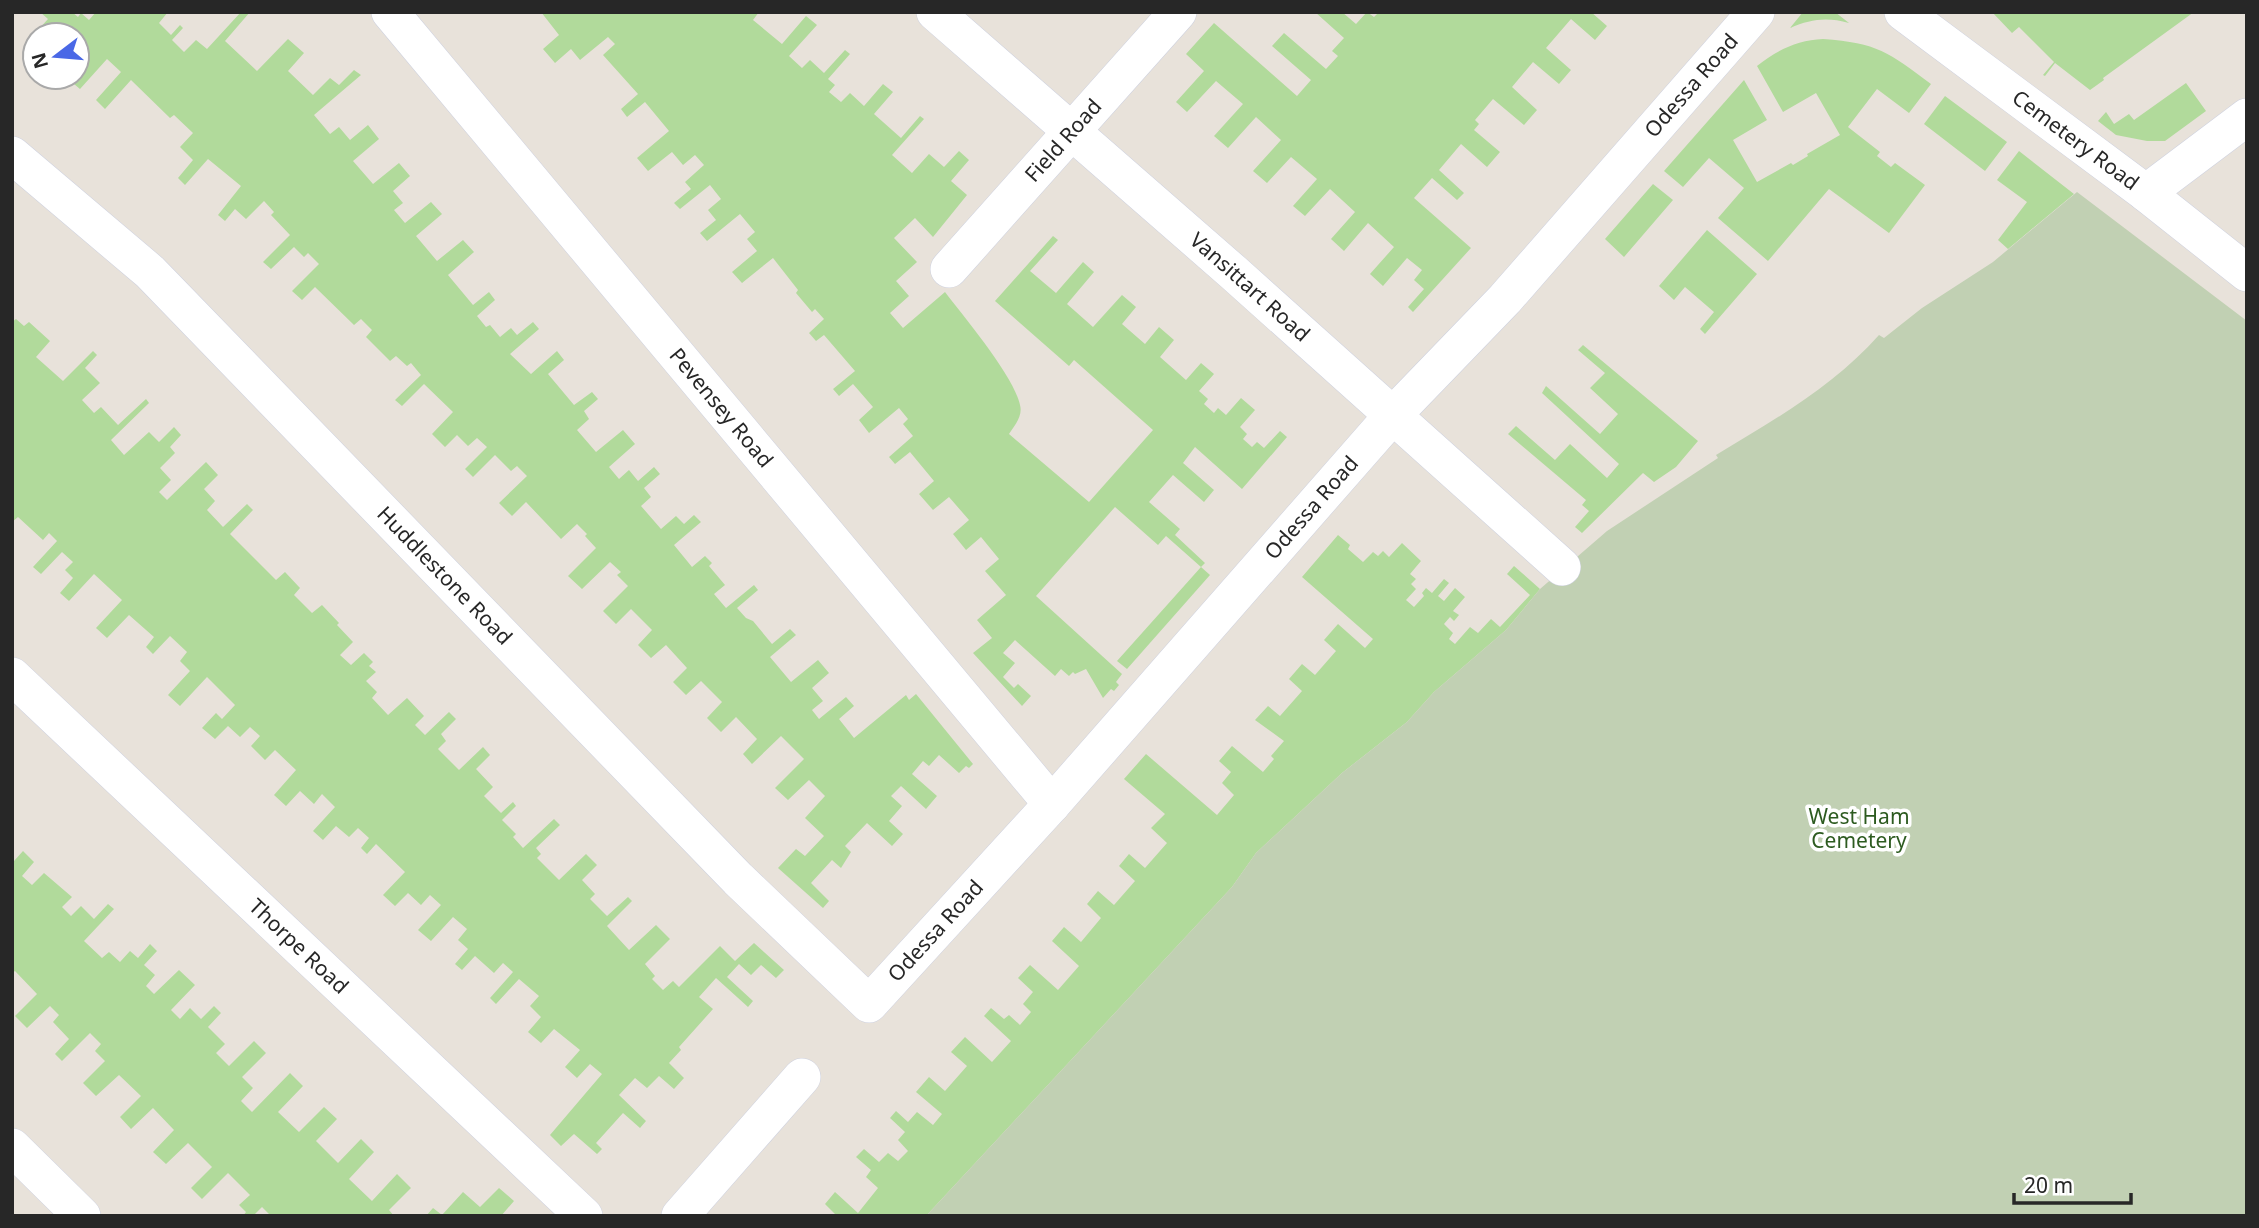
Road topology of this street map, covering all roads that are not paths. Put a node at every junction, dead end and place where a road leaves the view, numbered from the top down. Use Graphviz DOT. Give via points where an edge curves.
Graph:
graph roads {
  1 [pos="390,12"];
  2 [pos="935,12"];
  3 [pos="1178,12"];
  4 [pos="1756,12"];
  5 [pos="1903,12"];
  6 [pos="2247,117"];
  7 [pos="1071,131"];
  8 [pos="12,156"];
  9 [pos="2146,193"];
  10 [pos="949,269"];
  11 [pos="2247,273"];
  12 [pos="1393,415"];
  13 [pos="1562,567"];
  14 [pos="12,676"];
  15 [pos="1052,804"];
  16 [pos="869,1003"];
  17 [pos="802,1077"];
  18 [pos="12,1147"];
  19 [pos="82,1216"];
  20 [pos="584,1216"];
  21 [pos="680,1216"];
  1 -- 15 [label="street, Pevensey Road"];
  2 -- 7 [label="street, Vansittart Road"];
  3 -- 7 [label="street, Field Road"];
  4 -- 12 [label="street, Odessa Road" via="1504,299"];
  5 -- 9 [label="street, Cemetery Road"];
  6 -- 9 [label="street"];
  7 -- 10 [label="street, Field Road"];
  7 -- 12 [label="street, Vansittart Road"];
  8 -- 16 [label="street, Huddlestone Road" via="150,272 738,879"];
  9 -- 11 [label="street, Cemetery Road"];
  12 -- 13 [label="street, Vansittart Road"];
  12 -- 15 [label="street, Odessa Road"];
  14 -- 20 [label="street, Thorpe Road"];
  15 -- 16 [label="street, Odessa Road"];
  17 -- 21 [label="street"];
  18 -- 19 [label="street"];
}
